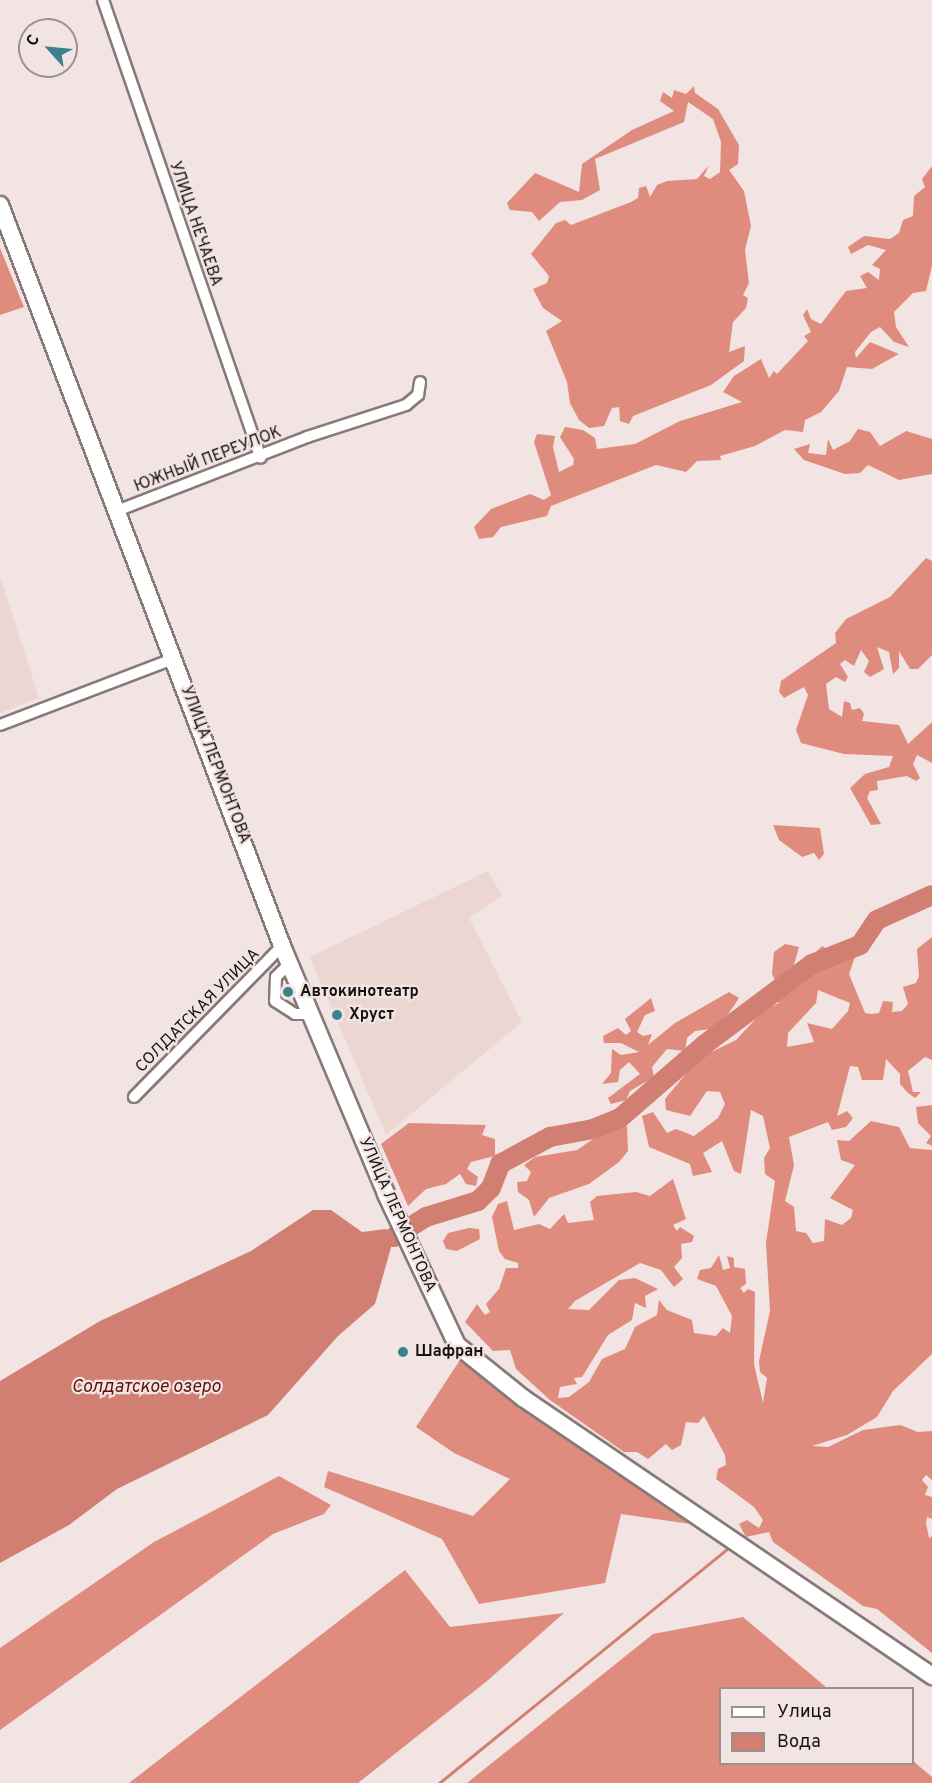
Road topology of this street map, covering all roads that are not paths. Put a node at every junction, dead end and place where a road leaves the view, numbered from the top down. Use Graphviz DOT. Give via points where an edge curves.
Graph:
graph roads {
  1 [pos="103,0"];
  2 [pos="0,205"];
  3 [pos="420,382"];
  4 [pos="261,458"];
  5 [pos="119,510"];
  6 [pos="175,658"];
  7 [pos="0,725"];
  8 [pos="282,946"];
  9 [pos="290,964"];
  10 [pos="310,1014"];
  11 [pos="134,1097"];
  12 [pos="932,1676"];
  1 -- 4 [label="street, УЛИЦА НЕЧАЕВА"];
  2 -- 5 [label="main road, УЛИЦА ЛЕРМОНТОВА"];
  3 -- 4 [label="street, ЮЖНЫЙ ПЕРЕУЛОК" via="418,396 406,405 307,437"];
  4 -- 5 [label="street, ЮЖНЫЙ ПЕРЕУЛОК"];
  5 -- 6 [label="main road, УЛИЦА ЛЕРМОНТОВА"];
  6 -- 7 [label="street"];
  6 -- 8 [label="main road, УЛИЦА ЛЕРМОНТОВА"];
  8 -- 9 [label="main road, УЛИЦА ЛЕРМОНТОВА"];
  8 -- 11 [label="street, СОЛДАТСКАЯ УЛИЦА"];
  9 -- 10 [label="main road, УЛИЦА ЛЕРМОНТОВА"];
  9 -- 10 [label="street" via="276,977 275,1001 295,1014"];
  10 -- 12 [label="main road, УЛИЦА ЛЕРМОНТОВА" via="442,1319 468,1357"];
}
